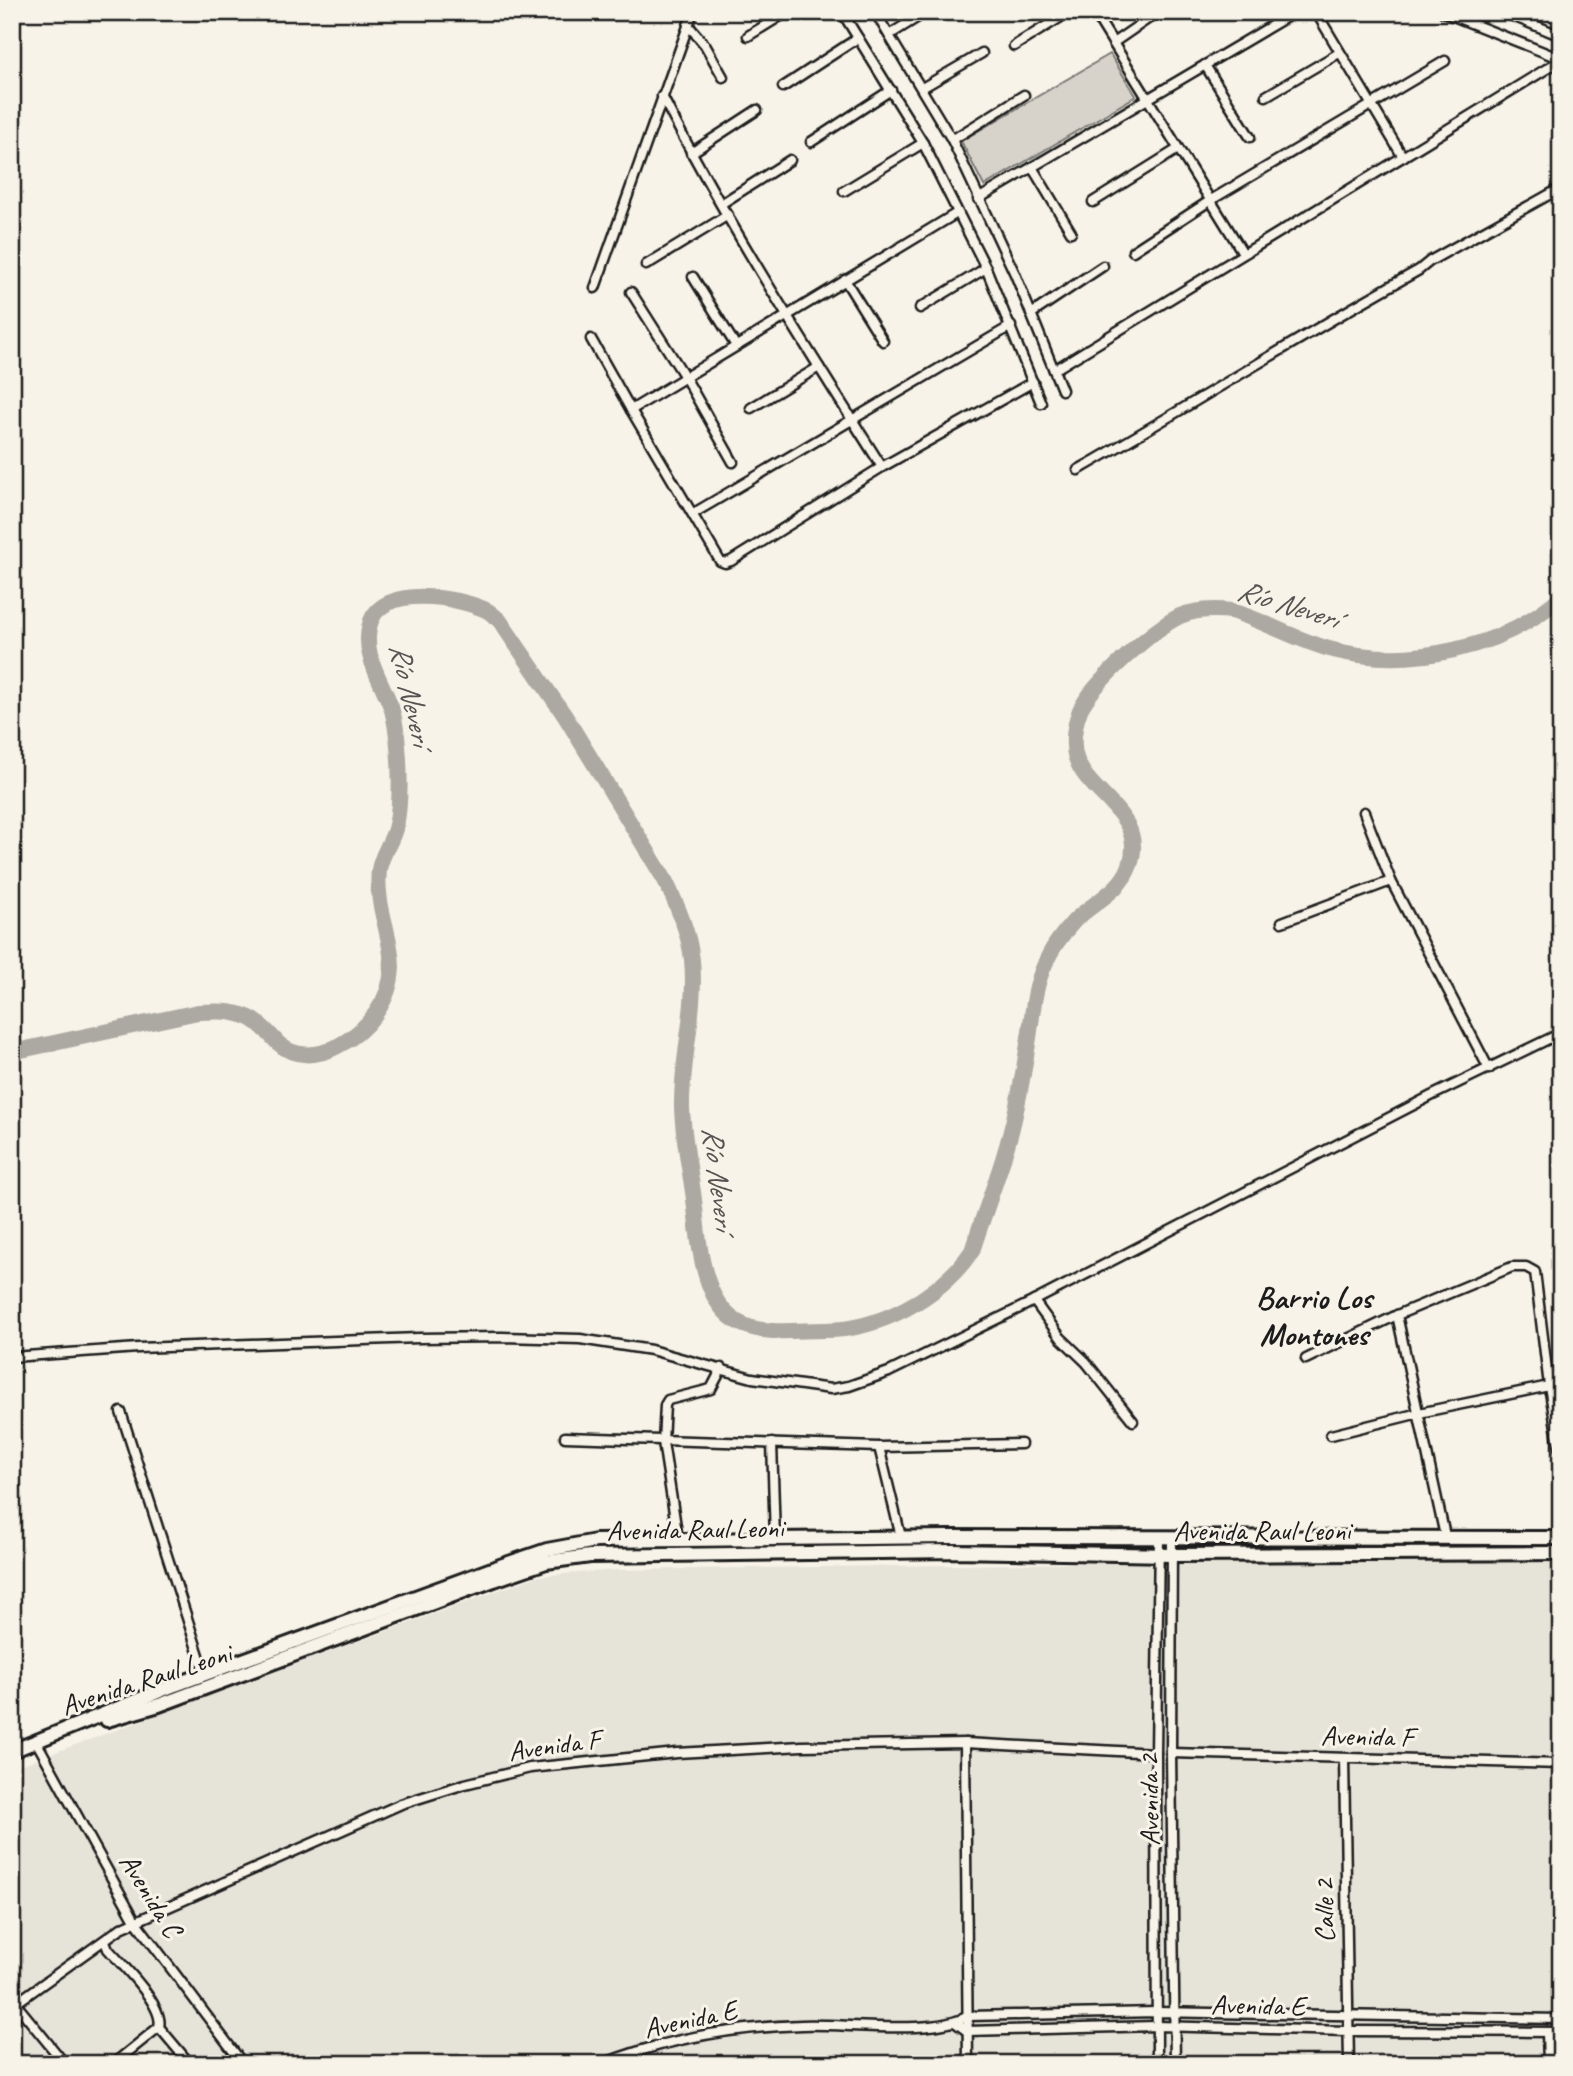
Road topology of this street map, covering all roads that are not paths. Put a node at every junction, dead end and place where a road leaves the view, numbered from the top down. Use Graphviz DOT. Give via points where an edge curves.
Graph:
graph roads {
  1 [pos="693,12"];
  2 [pos="787,12"];
  3 [pos="842,12"];
  4 [pos="875,12"];
  5 [pos="926,12"];
  6 [pos="1069,12"];
  7 [pos="1094,12"];
  8 [pos="1158,12"];
  9 [pos="1295,12"];
  10 [pos="1316,12"];
  11 [pos="1443,12"];
  12 [pos="1503,12"];
  13 [pos="688,25"];
  14 [pos="889,35"];
  15 [pos="748,36"];
  16 [pos="1561,36"];
  17 [pos="858,38"];
  18 [pos="1113,43"];
  19 [pos="1014,46"];
  20 [pos="982,53"];
  21 [pos="1339,54"];
  22 [pos="1561,60"];
  23 [pos="1445,61"];
  24 [pos="1205,65"];
  25 [pos="723,77"];
  26 [pos="783,88"];
  27 [pos="922,88"];
  28 [pos="891,90"];
  29 [pos="1024,95"];
  30 [pos="662,96"];
  31 [pos="1266,96"];
  32 [pos="1147,98"];
  33 [pos="1370,104"];
  34 [pos="757,110"];
  35 [pos="1250,137"];
  36 [pos="952,140"];
  37 [pos="811,142"];
  38 [pos="923,143"];
  39 [pos="1178,149"];
  40 [pos="691,153"];
  41 [pos="1403,157"];
  42 [pos="790,160"];
  43 [pos="1032,167"];
  44 [pos="1561,188"];
  45 [pos="844,191"];
  46 [pos="978,199"];
  47 [pos="1211,200"];
  48 [pos="1093,201"];
  49 [pos="721,204"];
  50 [pos="957,214"];
  51 [pos="728,215"];
  52 [pos="1071,232"];
  53 [pos="1133,251"];
  54 [pos="1243,253"];
  55 [pos="646,265"];
  56 [pos="1103,266"];
  57 [pos="986,268"];
  58 [pos="693,277"];
  59 [pos="845,281"];
  60 [pos="595,288"];
  61 [pos="631,292"];
  62 [pos="920,308"];
  63 [pos="1031,314"];
  64 [pos="787,316"];
  65 [pos="1012,326"];
  66 [pos="591,339"];
  67 [pos="883,341"];
  68 [pos="736,346"];
  69 [pos="820,367"];
  70 [pos="1054,370"];
  71 [pos="685,377"];
  72 [pos="1033,382"];
  73 [pos="1062,390"];
  74 [pos="1041,403"];
  75 [pos="751,408"];
  76 [pos="631,410"];
  77 [pos="852,419"];
  78 [pos="733,462"];
  79 [pos="881,467"];
  80 [pos="1078,470"];
  81 [pos="694,513"];
  82 [pos="1364,812"];
  83 [pos="1391,881"];
  84 [pos="1282,922"];
  85 [pos="1561,1033"];
  86 [pos="1489,1069"];
  87 [pos="1034,1301"];
  88 [pos="1397,1315"];
  89 [pos="12,1357"];
  90 [pos="1306,1360"];
  91 [pos="722,1368"];
  92 [pos="1549,1386"];
  93 [pos="121,1412"];
  94 [pos="1419,1413"];
  95 [pos="1133,1421"];
  96 [pos="1331,1435"];
  97 [pos="565,1437"];
  98 [pos="663,1442"];
  99 [pos="772,1443"];
  100 [pos="1021,1444"];
  101 [pos="879,1447"];
  102 [pos="1561,1457"];
  103 [pos="1445,1536"];
  104 [pos="901,1537"];
  105 [pos="1166,1537"];
  106 [pos="775,1538"];
  107 [pos="1561,1538"];
  108 [pos="678,1539"];
  109 [pos="1561,1553"];
  110 [pos="1165,1554"];
  111 [pos="205,1674"];
  112 [pos="36,1741"];
  113 [pos="965,1743"];
  114 [pos="12,1751"];
  115 [pos="1156,1753"];
  116 [pos="1171,1753"];
  117 [pos="1344,1758"];
  118 [pos="1561,1764"];
  119 [pos="136,1922"];
  120 [pos="105,1941"];
  121 [pos="14,2005"];
  122 [pos="1156,2012"];
  123 [pos="1174,2013"];
  124 [pos="1348,2015"];
  125 [pos="968,2016"];
  126 [pos="1561,2019"];
  127 [pos="956,2023"];
  128 [pos="1156,2026"];
  129 [pos="1174,2026"];
  130 [pos="159,2027"];
  131 [pos="967,2031"];
  132 [pos="1348,2031"];
  133 [pos="1547,2032"];
  134 [pos="1561,2032"];
  135 [pos="65,2064"];
  136 [pos="113,2064"];
  137 [pos="190,2064"];
  138 [pos="243,2064"];
  139 [pos="602,2064"];
  140 [pos="968,2064"];
  141 [pos="1157,2064"];
  142 [pos="1175,2064"];
  143 [pos="1349,2064"];
  144 [pos="1548,2064"];
  1 -- 13 [label="street"];
  2 -- 15 [label="street"];
  3 -- 17 [label="street"];
  4 -- 14 [label="street"];
  5 -- 14 [label="street"];
  6 -- 19 [label="street"];
  7 -- 18 [label="street"];
  8 -- 18 [label="street"];
  9 -- 24 [label="street"];
  10 -- 21 [label="street"];
  11 -- 22 [label="street"];
  12 -- 16 [label="street"];
  13 -- 25 [label="street"];
  13 -- 30 [label="street"];
  14 -- 27 [label="street"];
  17 -- 26 [label="street"];
  17 -- 28 [label="street"];
  18 -- 32 [label="street"];
  20 -- 27 [label="street"];
  21 -- 31 [label="street"];
  21 -- 33 [label="street"];
  22 -- 41 [label="street"];
  23 -- 33 [label="street"];
  24 -- 32 [label="street"];
  24 -- 35 [label="street"];
  27 -- 36 [label="street"];
  28 -- 37 [label="street"];
  28 -- 38 [label="street"];
  29 -- 36 [label="street"];
  30 -- 40 [label="street"];
  30 -- 60 [label="street"];
  32 -- 39 [label="street"];
  32 -- 43 [label="street"];
  33 -- 41 [label="street"];
  33 -- 47 [label="street"];
  34 -- 40 [label="street"];
  36 -- 46 [label="street"];
  38 -- 45 [label="street"];
  38 -- 50 [label="street"];
  39 -- 47 [label="street"];
  39 -- 48 [label="street"];
  40 -- 49 [label="street"];
  41 -- 54 [label="street"];
  42 -- 49 [label="street"];
  43 -- 46 [label="street"];
  43 -- 52 [label="street"];
  44 -- 80 [label="street"];
  46 -- 63 [label="street"];
  47 -- 53 [label="street"];
  47 -- 54 [label="street"];
  49 -- 51 [label="street"];
  50 -- 57 [label="street"];
  50 -- 59 [label="street"];
  51 -- 55 [label="street"];
  51 -- 64 [label="street"];
  54 -- 70 [label="street"];
  56 -- 63 [label="street"];
  57 -- 62 [label="street"];
  57 -- 65 [label="street"];
  58 -- 68 [label="street"];
  59 -- 64 [label="street"];
  59 -- 67 [label="street"];
  61 -- 71 [label="street"];
  63 -- 70 [label="street"];
  64 -- 68 [label="street"];
  64 -- 69 [label="street"];
  65 -- 72 [label="street"];
  65 -- 77 [label="street"];
  66 -- 76 [label="street"];
  68 -- 71 [label="street"];
  69 -- 75 [label="street"];
  69 -- 77 [label="street"];
  70 -- 73 [label="street"];
  71 -- 76 [label="street"];
  71 -- 78 [label="street"];
  72 -- 74 [label="street"];
  72 -- 79 [label="street"];
  76 -- 81 [label="street"];
  77 -- 79 [label="street"];
  77 -- 81 [label="street"];
  79 -- 81 [label="street" via="725,563"];
  82 -- 83 [label="street"];
  83 -- 84 [label="street"];
  83 -- 86 [label="street"];
  85 -- 86 [label="street"];
  86 -- 87 [label="street"];
  87 -- 91 [label="street" via="849,1387 831,1389 752,1378"];
  87 -- 95 [label="street"];
  88 -- 90 [label="street"];
  88 -- 92 [label="street" via="1512,1267 1526,1266 1535,1272"];
  88 -- 94 [label="street"];
  89 -- 91 [label="street" via="138,1348 502,1337 580,1339"];
  91 -- 98 [label="street" via="711,1389 668,1400"];
  92 -- 94 [label="street"];
  92 -- 102 [label="street"];
  93 -- 111 [label="street"];
  94 -- 96 [label="street"];
  94 -- 103 [label="street"];
  97 -- 98 [label="street"];
  98 -- 99 [label="street"];
  98 -- 108 [label="street"];
  99 -- 101 [label="street"];
  99 -- 106 [label="street"];
  100 -- 101 [label="street"];
  101 -- 104 [label="street"];
  103 -- 105 [label="main road, Avenida Raul Leoni"];
  103 -- 107 [label="main road, Avenida Raul Leoni"];
  104 -- 105 [label="main road, Avenida Raul Leoni"];
  104 -- 106 [label="main road, Avenida Raul Leoni"];
  105 -- 110 [label="street, Avenida 2"];
  105 -- 110 [label="street, Avenida 2"];
  106 -- 108 [label="main road, Avenida Raul Leoni"];
  108 -- 111 [label="main road, Avenida Raul Leoni" via="596,1541 547,1550"];
  109 -- 110 [label="main road, Avenida Raul Leoni"];
  110 -- 112 [label="main road, Avenida Raul Leoni" via="834,1552 590,1556 546,1562 159,1705"];
  110 -- 115 [label="street, Avenida 2"];
  110 -- 116 [label="street, Avenida 2"];
  111 -- 112 [label="main road, Avenida Raul Leoni"];
  112 -- 114 [label="main road"];
  112 -- 119 [label="street, Avenida C"];
  113 -- 115 [label="street, Avenida F"];
  113 -- 119 [label="street, Avenida F" via="677,1753 530,1768 401,1804"];
  113 -- 125 [label="street"];
  115 -- 122 [label="street, Avenida 2"];
  116 -- 117 [label="street, Avenida F"];
  116 -- 123 [label="street, Avenida 2"];
  117 -- 118 [label="street, Avenida F"];
  117 -- 124 [label="street, Calle 2"];
  119 -- 120 [label="street, Avenida F"];
  119 -- 138 [label="street, Avenida C"];
  120 -- 121 [label="street, Avenida F"];
  120 -- 130 [label="street" via="155,2005"];
  121 -- 135 [label="street"];
  122 -- 123 [label="street, Avenida E"];
  122 -- 125 [label="street, Avenida E"];
  122 -- 128 [label="street, Avenida 2"];
  123 -- 124 [label="street, Avenida E"];
  123 -- 129 [label="street, Avenida 2"];
  124 -- 126 [label="street, Avenida E"];
  124 -- 132 [label="street, Calle 2"];
  125 -- 127 [label="street, Avenida E"];
  125 -- 131 [label="street"];
  127 -- 131 [label="street"];
  127 -- 139 [label="street, Avenida E" via="802,2025 703,2034"];
  128 -- 129 [label="street, Avenida E"];
  128 -- 131 [label="street, Avenida E"];
  128 -- 141 [label="street, Avenida 2"];
  129 -- 132 [label="street, Avenida E"];
  129 -- 142 [label="street, Avenida 2"];
  130 -- 136 [label="street"];
  130 -- 137 [label="street"];
  131 -- 140 [label="street"];
  132 -- 133 [label="street, Avenida E"];
  132 -- 143 [label="street, Calle 2"];
  133 -- 134 [label="street, Avenida E"];
  133 -- 144 [label="street"];
}
